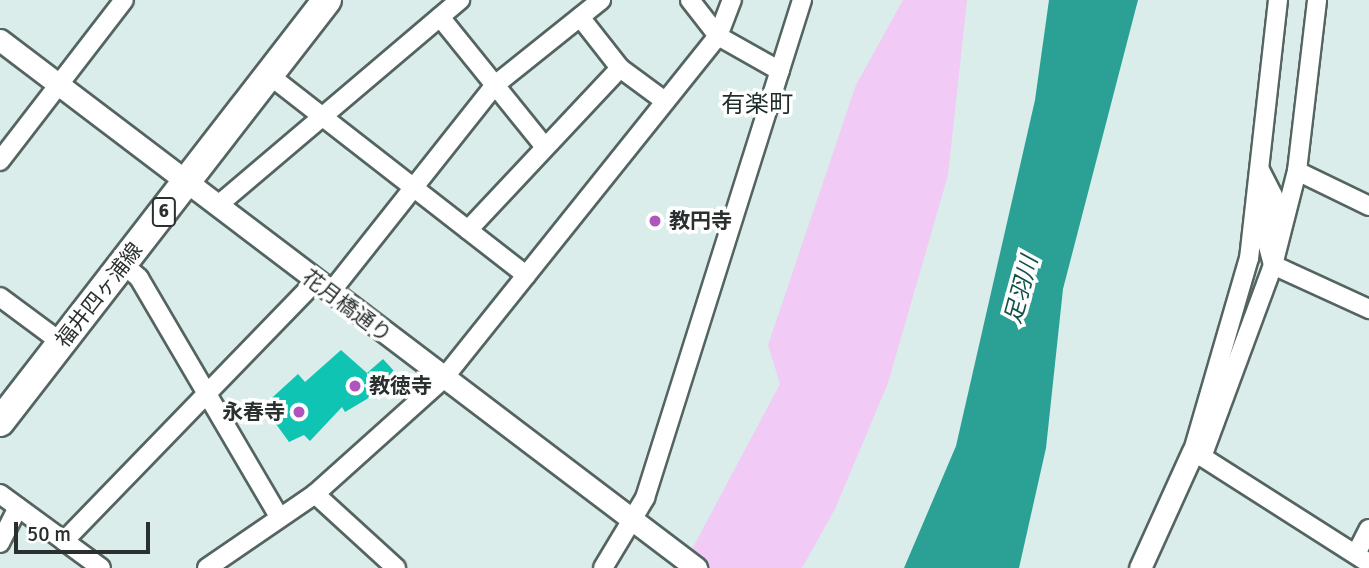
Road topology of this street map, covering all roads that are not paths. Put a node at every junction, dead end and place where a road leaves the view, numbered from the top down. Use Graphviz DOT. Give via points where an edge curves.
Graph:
graph roads {
  1 [pos="124,0"];
  2 [pos="327,0"];
  3 [pos="460,0"];
  4 [pos="601,0"];
  5 [pos="691,0"];
  6 [pos="732,0"];
  7 [pos="802,0"];
  8 [pos="1278,0"];
  9 [pos="1317,0"];
  10 [pos="440,16"];
  11 [pos="580,17"];
  12 [pos="718,36"];
  13 [pos="0,40"];
  14 [pos="620,68"];
  15 [pos="780,71"];
  16 [pos="269,75"];
  17 [pos="58,85"];
  18 [pos="495,85"];
  19 [pos="665,101"];
  20 [pos="322,115"];
  21 [pos="545,147"];
  22 [pos="3,152"];
  23 [pos="1260,170"];
  24 [pos="1297,172"];
  25 [pos="187,182"];
  26 [pos="412,186"];
  27 [pos="216,206"];
  28 [pos="1369,206"];
  29 [pos="468,230"];
  30 [pos="123,264"];
  31 [pos="1273,265"];
  32 [pos="526,275"];
  33 [pos="322,287"];
  34 [pos="0,297"];
  35 [pos="1369,309"];
  36 [pos="62,343"];
  37 [pos="443,379"];
  38 [pos="206,394"];
  39 [pos="0,422"];
  40 [pos="1198,454"];
  41 [pos="0,494"];
  42 [pos="315,494"];
  43 [pos="18,507"];
  44 [pos="280,518"];
  45 [pos="638,529"];
  46 [pos="1369,529"];
  47 [pos="64,541"];
  48 [pos="0,543"];
  49 [pos="1362,558"];
  50 [pos="227,563"];
  51 [pos="101,568"];
  52 [pos="207,568"];
  53 [pos="396,568"];
  54 [pos="603,568"];
  55 [pos="696,568"];
  56 [pos="1140,568"];
  1 -- 17 [label="street"];
  2 -- 16 [label="main road, 福井四ヶ浦線 / 6"];
  3 -- 10 [label="street"];
  4 -- 11 [label="street"];
  5 -- 12 [label="street"];
  6 -- 12 [label="street"];
  7 -- 15 [label="street"];
  8 -- 23 [label="street"];
  9 -- 24 [label="street"];
  10 -- 18 [label="street"];
  10 -- 20 [label="street"];
  11 -- 14 [label="street"];
  11 -- 18 [label="street"];
  12 -- 15 [label="street"];
  12 -- 19 [label="street"];
  13 -- 17 [label="street, 花月橋通り"];
  14 -- 19 [label="street"];
  14 -- 21 [label="street"];
  15 -- 45 [label="street"];
  16 -- 20 [label="street"];
  16 -- 25 [label="main road, 福井四ヶ浦線 / 6"];
  17 -- 22 [label="street"];
  17 -- 25 [label="street, 花月橋通り"];
  18 -- 21 [label="street"];
  18 -- 26 [label="street"];
  19 -- 32 [label="street"];
  20 -- 26 [label="street"];
  20 -- 27 [label="street"];
  21 -- 29 [label="street"];
  23 -- 31 [label="street" via="1273,196 1268,246"];
  23 -- 40 [label="street" via="1249,258"];
  24 -- 28 [label="street"];
  24 -- 31 [label="street"];
  25 -- 27 [label="street, 花月橋通り"];
  25 -- 30 [label="main road, 福井四ヶ浦線 / 6"];
  26 -- 29 [label="street"];
  26 -- 33 [label="street"];
  27 -- 33 [label="street, 花月橋通り"];
  29 -- 32 [label="street"];
  30 -- 36 [label="main road, 福井四ヶ浦線 / 6"];
  30 -- 38 [label="street" via="139,278"];
  31 -- 35 [label="street"];
  31 -- 40 [label="street"];
  32 -- 37 [label="street"];
  33 -- 37 [label="street, 花月橋通り"];
  33 -- 38 [label="street"];
  34 -- 36 [label="street"];
  36 -- 39 [label="main road, 福井四ヶ浦線 / 6"];
  37 -- 42 [label="street"];
  37 -- 45 [label="street, 花月橋通り"];
  38 -- 44 [label="street"];
  38 -- 47 [label="street"];
  40 -- 49 [label="street"];
  40 -- 56 [label="street"];
  41 -- 43 [label="street"];
  42 -- 44 [label="street"];
  42 -- 53 [label="street"];
  43 -- 47 [label="street"];
  43 -- 48 [label="street"];
  44 -- 50 [label="street"];
  45 -- 54 [label="street"];
  45 -- 55 [label="street, 花月橋通り"];
  46 -- 49 [label="street"];
  47 -- 51 [label="street"];
  50 -- 52 [label="street"];
}
